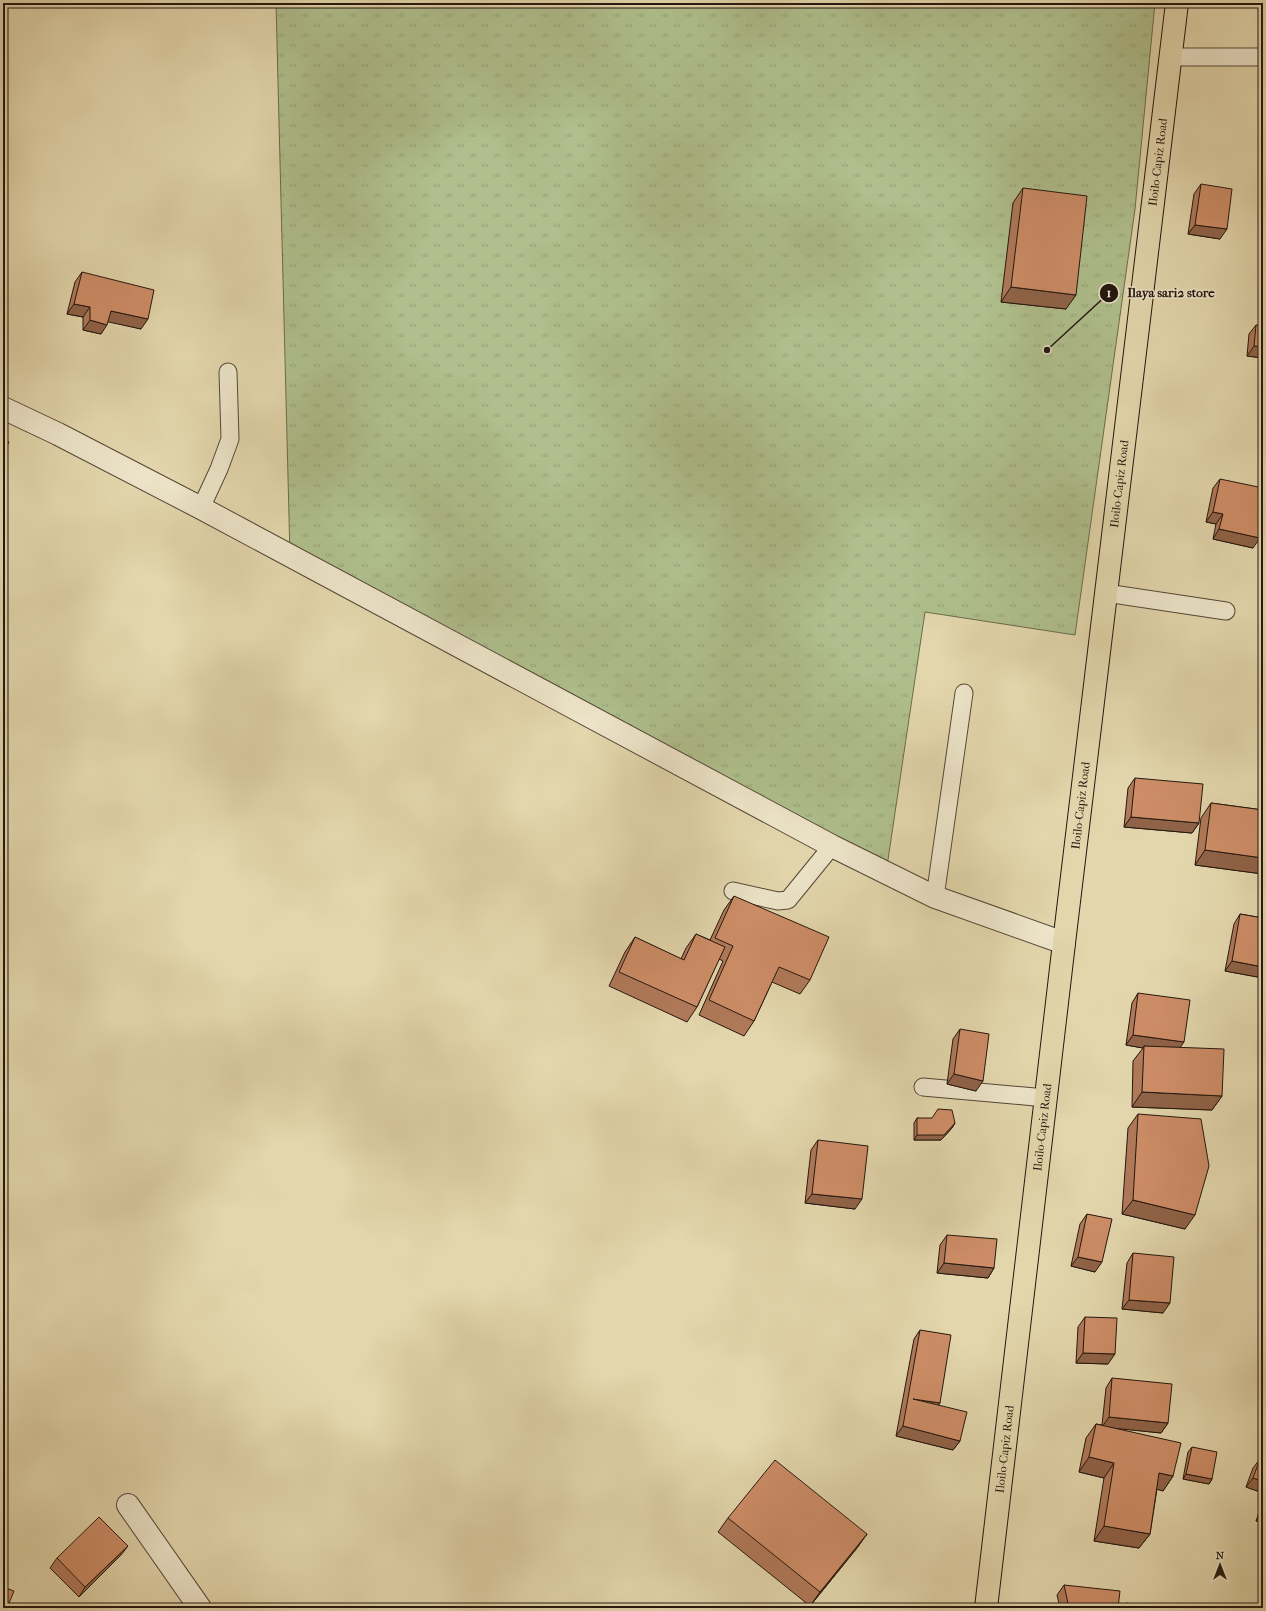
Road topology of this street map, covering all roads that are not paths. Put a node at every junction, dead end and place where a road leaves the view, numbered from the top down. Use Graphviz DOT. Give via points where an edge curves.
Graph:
graph roads {
  1 [pos="1177,3"];
  2 [pos="1170,57"];
  3 [pos="1263,57"];
  4 [pos="228,372"];
  5 [pos="3,408"];
  6 [pos="201,508"];
  7 [pos="1106,593"];
  8 [pos="1226,610"];
  9 [pos="964,693"];
  10 [pos="832,846"];
  11 [pos="733,891"];
  12 [pos="935,897"];
  13 [pos="1064,943"];
  14 [pos="923,1087"];
  15 [pos="1046,1098"];
  16 [pos="128,1505"];
  17 [pos="200,1608"];
  18 [pos="986,1608"];
  1 -- 2 [label="main road, Iloilo-Capiz Road"];
  2 -- 3 [label="lane"];
  2 -- 7 [label="main road, Iloilo-Capiz Road"];
  4 -- 6 [label="lane" via="230,439"];
  5 -- 6 [label="street"];
  6 -- 10 [label="street"];
  7 -- 8 [label="lane"];
  7 -- 13 [label="main road, Iloilo-Capiz Road"];
  9 -- 12 [label="lane"];
  10 -- 11 [label="lane" via="788,900 778,901"];
  10 -- 12 [label="street"];
  12 -- 13 [label="street"];
  13 -- 15 [label="main road, Iloilo-Capiz Road"];
  14 -- 15 [label="lane"];
  15 -- 18 [label="main road, Iloilo-Capiz Road"];
  16 -- 17 [label="street"];
}
